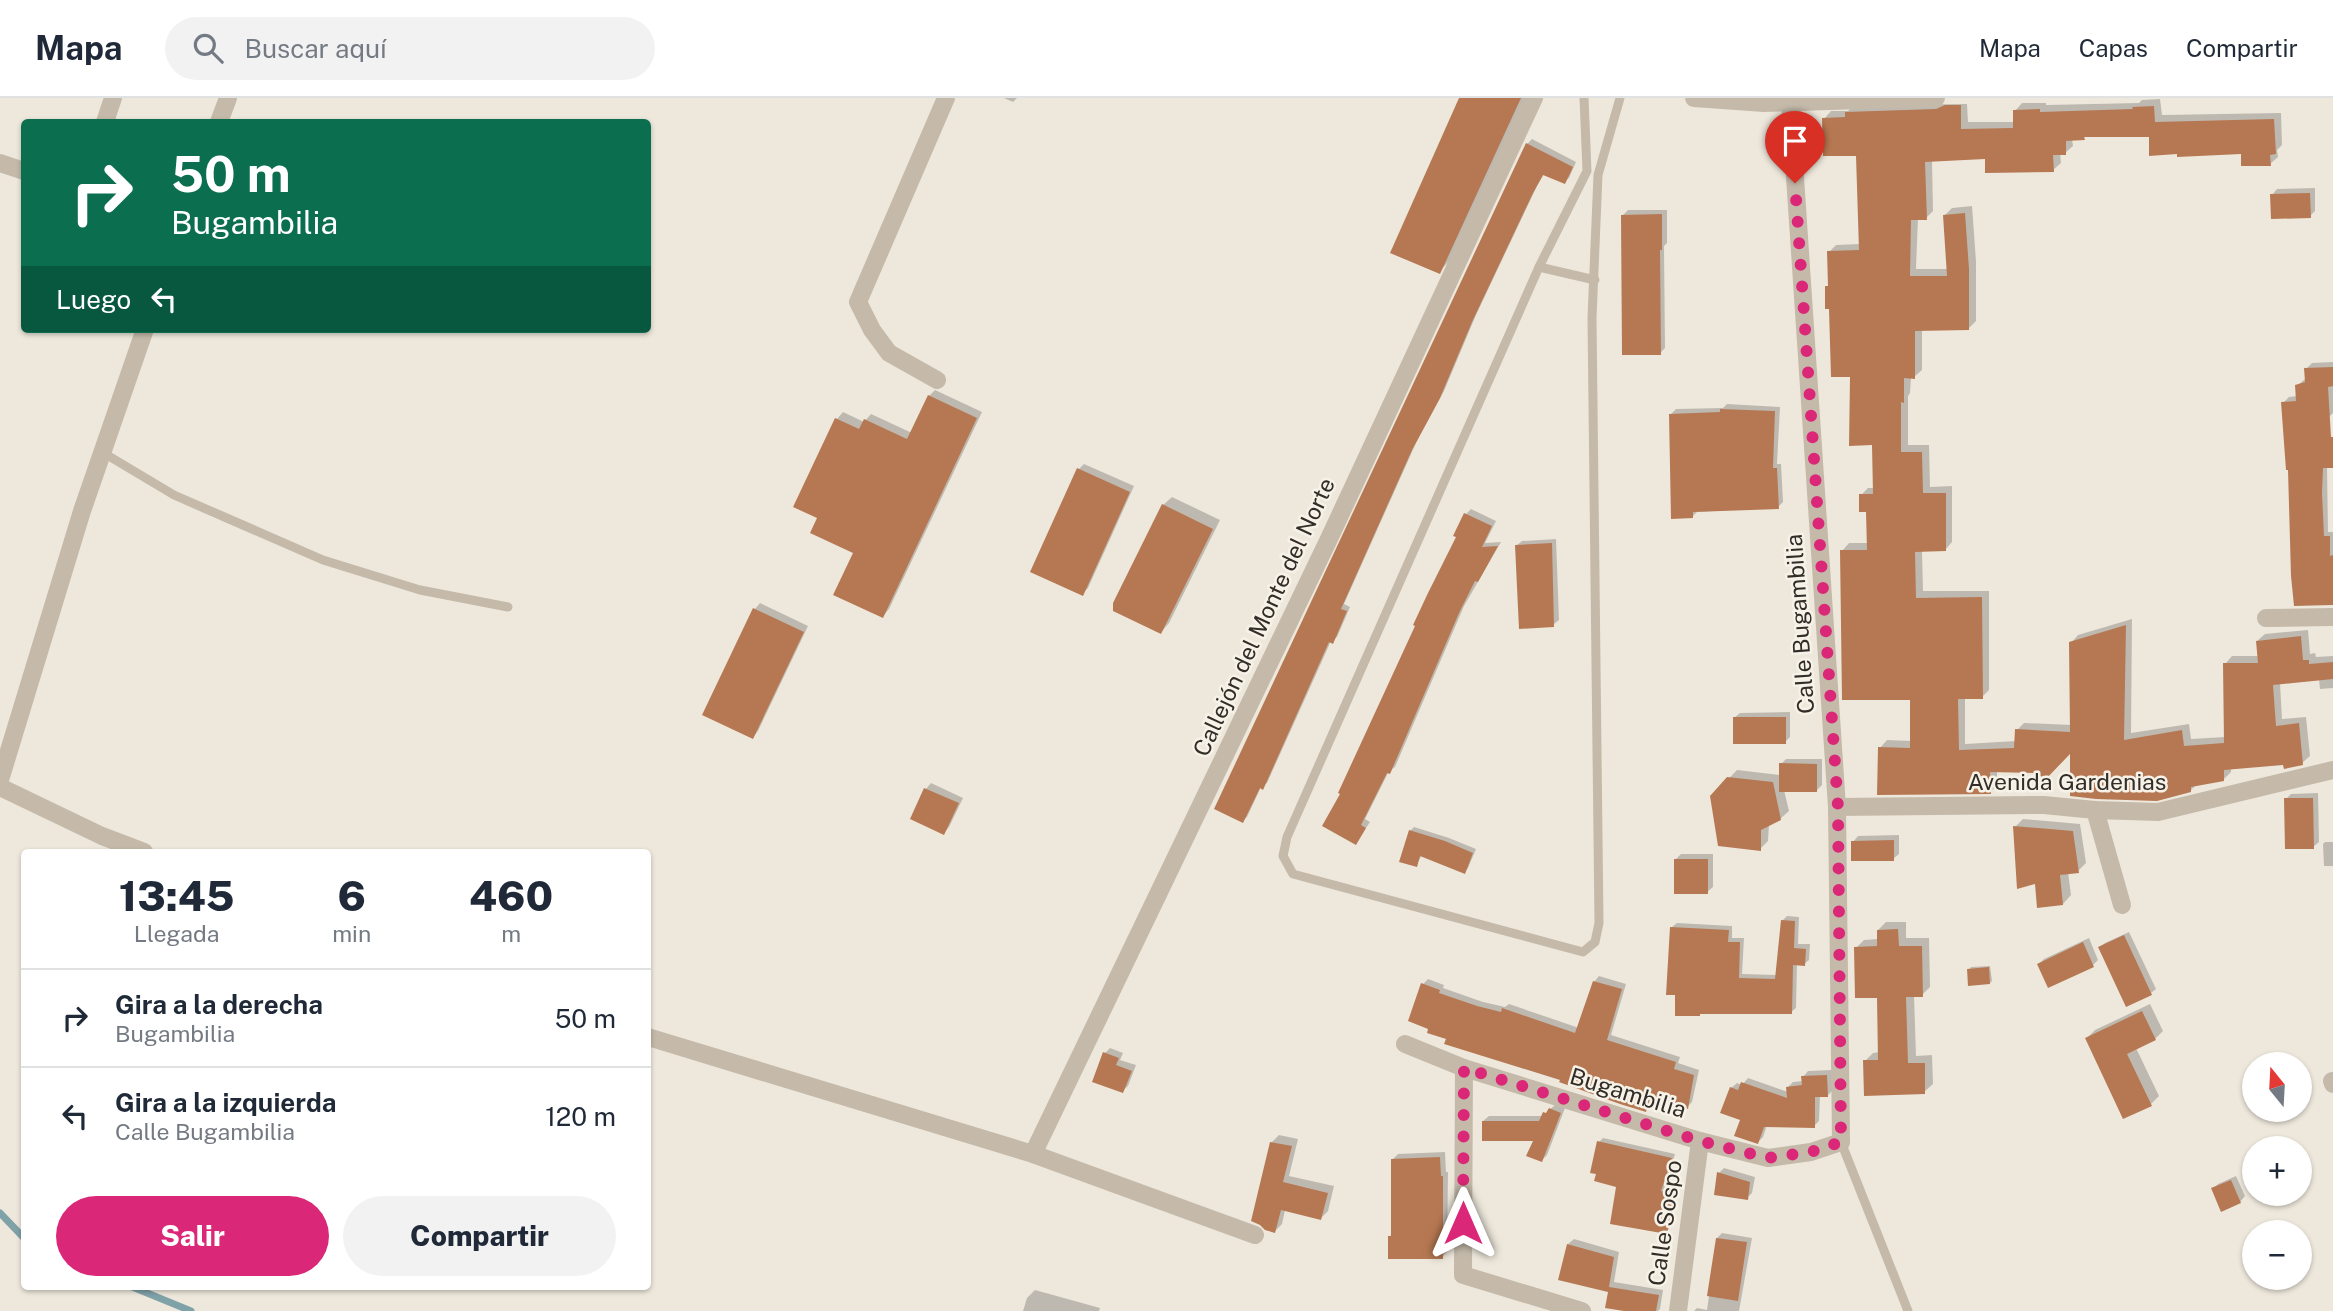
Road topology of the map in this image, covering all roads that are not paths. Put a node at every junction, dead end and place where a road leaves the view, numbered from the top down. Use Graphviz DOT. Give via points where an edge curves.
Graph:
graph roads {
  1 [pos="113,98"];
  2 [pos="228,98"];
  3 [pos="946,98"];
  4 [pos="1534,98"];
  5 [pos="1584,98"];
  6 [pos="1620,98"];
  7 [pos="1694,98"];
  8 [pos="1936,98"];
  9 [pos="1790,102"];
  10 [pos="106,119"];
  11 [pos="220,119"];
  12 [pos="0,163"];
  13 [pos="21,170"];
  14 [pos="1587,171"];
  15 [pos="1598,175"];
  16 [pos="1539,267"];
  17 [pos="1595,280"];
  18 [pos="144,333"];
  19 [pos="937,380"];
  20 [pos="102,452"];
  21 [pos="508,607"];
  22 [pos="2333,617"];
  23 [pos="2266,618"];
  24 [pos="2333,770"];
  25 [pos="0,780"];
  26 [pos="0,787"];
  27 [pos="1838,807"];
  28 [pos="2095,810"];
  29 [pos="136,849"];
  30 [pos="2122,905"];
  31 [pos="651,1038"];
  32 [pos="1405,1044"];
  33 [pos="1464,1068"];
  34 [pos="1700,1141"];
  35 [pos="1841,1142"];
  36 [pos="1033,1154"];
  37 [pos="1255,1235"];
  38 [pos="1582,1311"];
  39 [pos="1678,1311"];
  40 [pos="1908,1311"];
  1 -- 10 [label="street"];
  2 -- 11 [label="street"];
  3 -- 19 [label="street" via="858,302 889,353"];
  4 -- 36 [label="street, Callejón del Monte del Norte" via="1328,541"];
  5 -- 14 [label="lane"];
  6 -- 15 [label="lane"];
  7 -- 9 [label="street"];
  8 -- 9 [label="street"];
  9 -- 27 [label="street, Calle Bugambilia"];
  12 -- 13 [label="street"];
  14 -- 15 [label="lane"];
  14 -- 16 [label="lane"];
  15 -- 17 [label="lane"];
  16 -- 17 [label="lane"];
  16 -- 17 [label="lane" via="1287,837 1283,856 1293,874 1583,951 1595,942 1599,923"];
  18 -- 20 [label="street"];
  20 -- 21 [label="lane" via="174,495 323,560 420,590"];
  20 -- 25 [label="street"];
  22 -- 23 [label="street"];
  24 -- 28 [label="street, Avenida Gardenias" via="2158,812"];
  26 -- 29 [label="street"];
  27 -- 28 [label="street, Avenida Gardenias" via="2044,805"];
  27 -- 35 [label="street, Calle Bugambilia"];
  28 -- 30 [label="street"];
  31 -- 36 [label="street"];
  32 -- 33 [label="street, Bugambilia"];
  33 -- 34 [label="street, Bugambilia"];
  33 -- 38 [label="street" via="1463,1275"];
  34 -- 35 [label="street, Bugambilia" via="1768,1158"];
  34 -- 39 [label="street, Calle Sospo"];
  35 -- 40 [label="lane"];
  36 -- 37 [label="street"];
}
